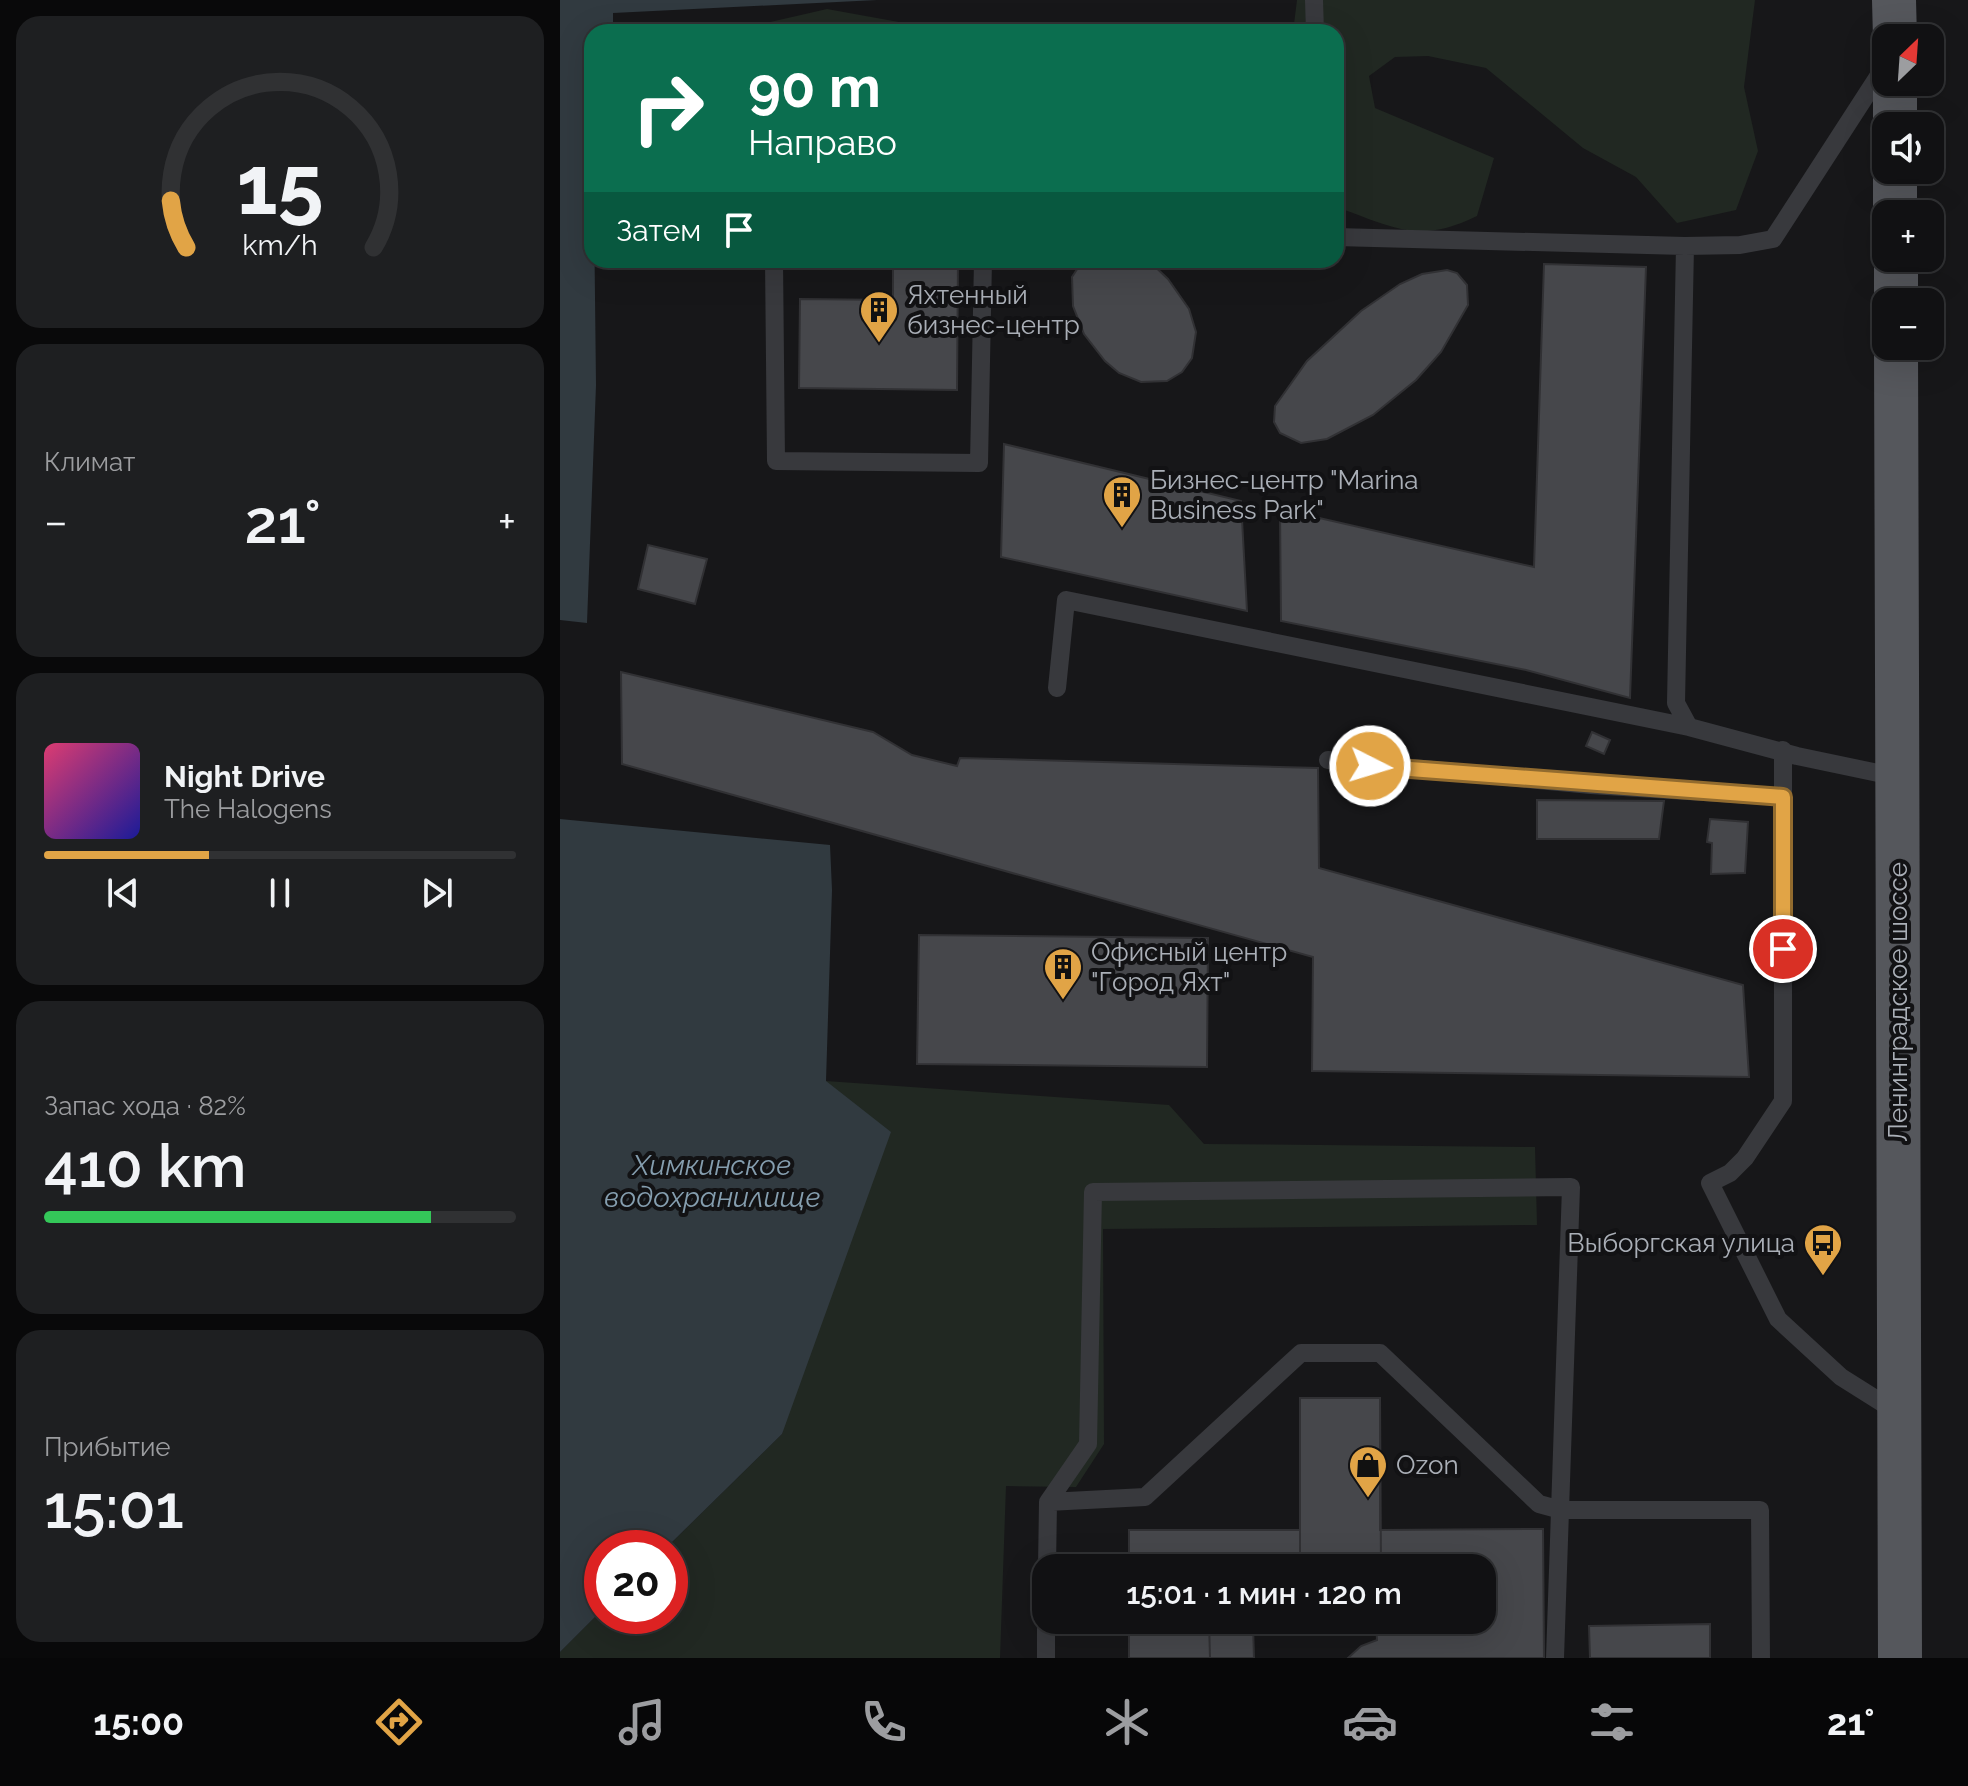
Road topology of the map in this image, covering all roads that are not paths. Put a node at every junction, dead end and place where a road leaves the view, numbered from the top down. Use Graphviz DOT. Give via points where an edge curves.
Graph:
graph roads {
  1 [pos="1314,0"];
  2 [pos="1894,0"];
  3 [pos="1315,24"];
  4 [pos="1895,24"];
  5 [pos="1872,86"];
  6 [pos="1344,237"];
  7 [pos="1685,246"];
  8 [pos="774,268"];
  9 [pos="983,268"];
  10 [pos="1896,360"];
  11 [pos="1057,688"];
  12 [pos="1689,727"];
  13 [pos="1783,750"];
  14 [pos="1328,760"];
  15 [pos="1897,777"];
  16 [pos="1783,797"];
  17 [pos="1900,1413"];
  18 [pos="1048,1502"];
  19 [pos="1561,1510"];
  20 [pos="1047,1554"];
  21 [pos="1046,1634"];
  22 [pos="1046,1658"];
  23 [pos="1555,1658"];
  24 [pos="1761,1658"];
  25 [pos="1900,1658"];
  1 -- 3 [label="lane"];
  2 -- 4 [label="main road"];
  5 -- 7 [label="lane" via="1773,239"];
  6 -- 7 [label="lane"];
  7 -- 12 [label="lane" via="1676,703"];
  8 -- 9 [label="lane" via="776,461 979,463"];
  10 -- 15 [label="main road, Ленинградское шоссе"];
  11 -- 12 [label="lane" via="1066,600"];
  12 -- 13 [label="lane"];
  13 -- 15 [label="lane"];
  13 -- 16 [label="lane"];
  14 -- 16 [label="lane"];
  15 -- 17 [label="main road, Ленинградское шоссе"];
  16 -- 17 [label="lane" via="1783,1101 1745,1158 1710,1183 1778,1319 1841,1377"];
  17 -- 25 [label="main road, Ленинградское шоссе"];
  18 -- 19 [label="lane" via="1145,1497 1301,1353 1380,1353 1539,1504"];
  18 -- 19 [label="lane" via="1088,1444 1093,1192 1571,1187"];
  18 -- 20 [label="lane"];
  19 -- 23 [label="lane"];
  19 -- 24 [label="lane" via="1760,1510"];
  21 -- 22 [label="lane"];
}
